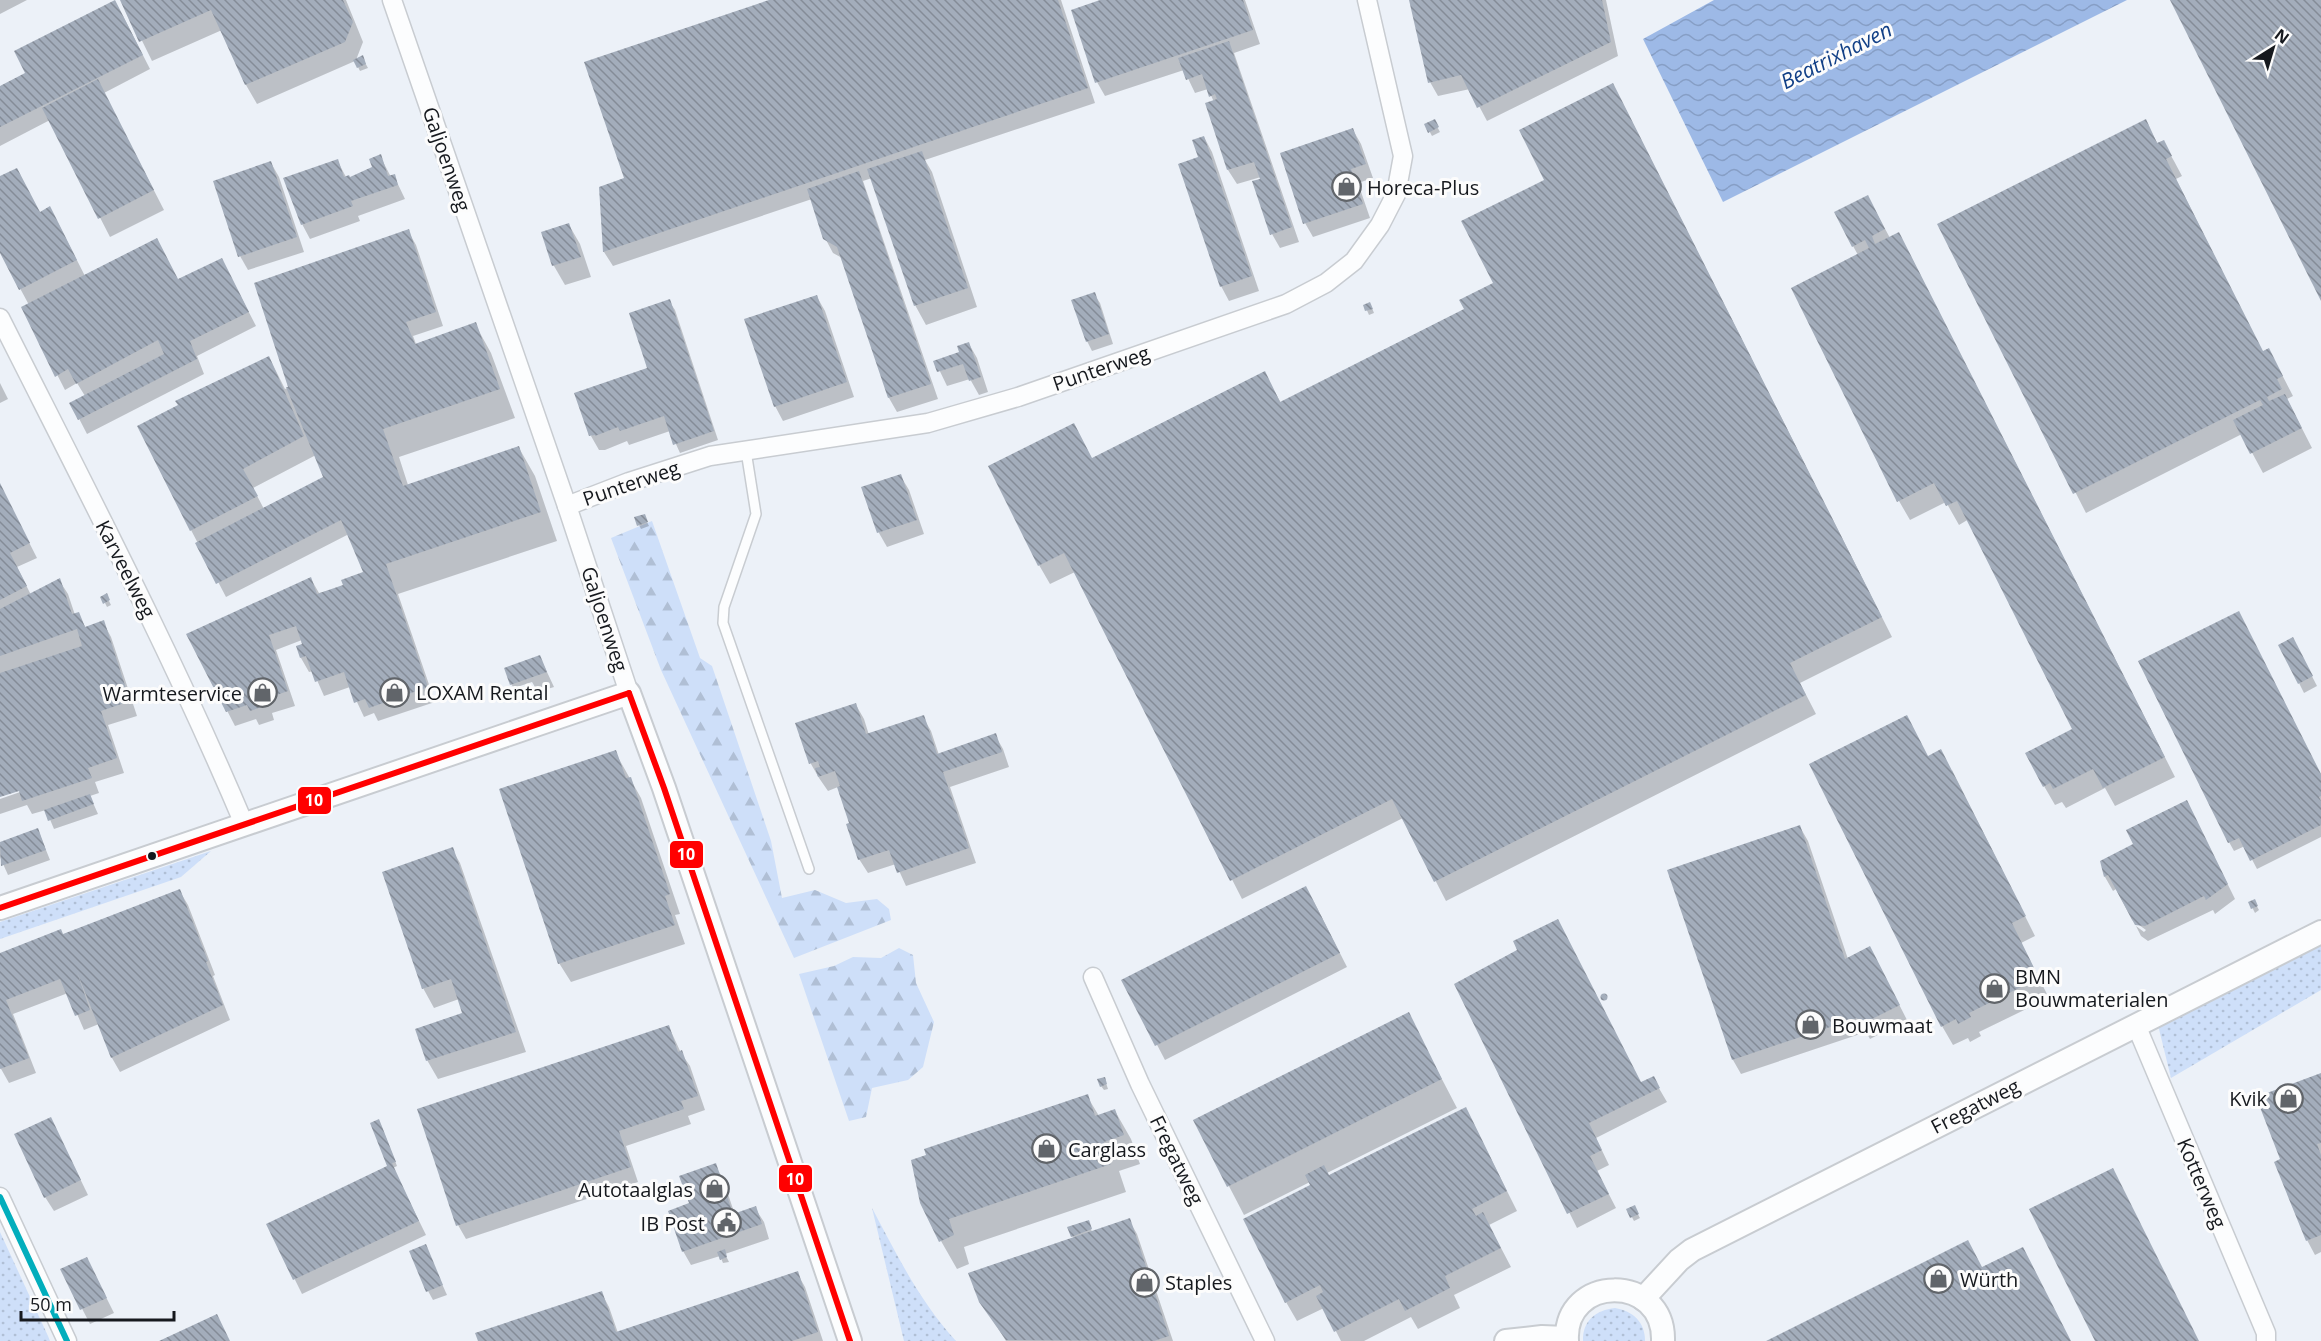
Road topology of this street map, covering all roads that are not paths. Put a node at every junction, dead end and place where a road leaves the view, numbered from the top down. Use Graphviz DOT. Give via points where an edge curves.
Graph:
graph roads {
  1 [pos="392,0"];
  2 [pos="1367,0"];
  3 [pos="0,318"];
  4 [pos="746,451"];
  5 [pos="567,506"];
  6 [pos="629,693"];
  7 [pos="244,824"];
  8 [pos="809,868"];
  9 [pos="0,908"];
  10 [pos="2321,932"];
  11 [pos="1093,977"];
  12 [pos="2136,1025"];
  13 [pos="0,1197"];
  14 [pos="1643,1299"];
  15 [pos="1567,1339"];
  16 [pos="67,1341"];
  17 [pos="850,1341"];
  18 [pos="1265,1341"];
  19 [pos="1506,1341"];
  20 [pos="1663,1341"];
  21 [pos="2266,1341"];
  1 -- 5 [label="street, Galjoenweg"];
  2 -- 4 [label="street, Punterweg" via="1402,156 1396,194 1380,225 1354,261 1326,283 1286,304 1018,397 928,423"];
  3 -- 7 [label="street, Karveelweg" via="171,658"];
  4 -- 5 [label="street, Punterweg" via="710,456"];
  4 -- 8 [label="lane" via="756,514 724,607 723,623"];
  5 -- 6 [label="street, Galjoenweg"];
  6 -- 7 [label="street"];
  6 -- 17 [label="street, Galjoenweg"];
  7 -- 9 [label="street"];
  10 -- 12 [label="street, Fregatweg"];
  11 -- 18 [label="street, Fregatweg" via="1140,1084"];
  12 -- 14 [label="street, Fregatweg" via="1692,1250"];
  12 -- 21 [label="street, Kotterweg" via="2266,1333"];
  13 -- 16 [label="street"];
  14 -- 15 [label="street" via="1624,1291 1593,1295 1571,1317"];
  14 -- 20 [label="street" via="1658,1316"];
  15 -- 19 [label="street"];
}
